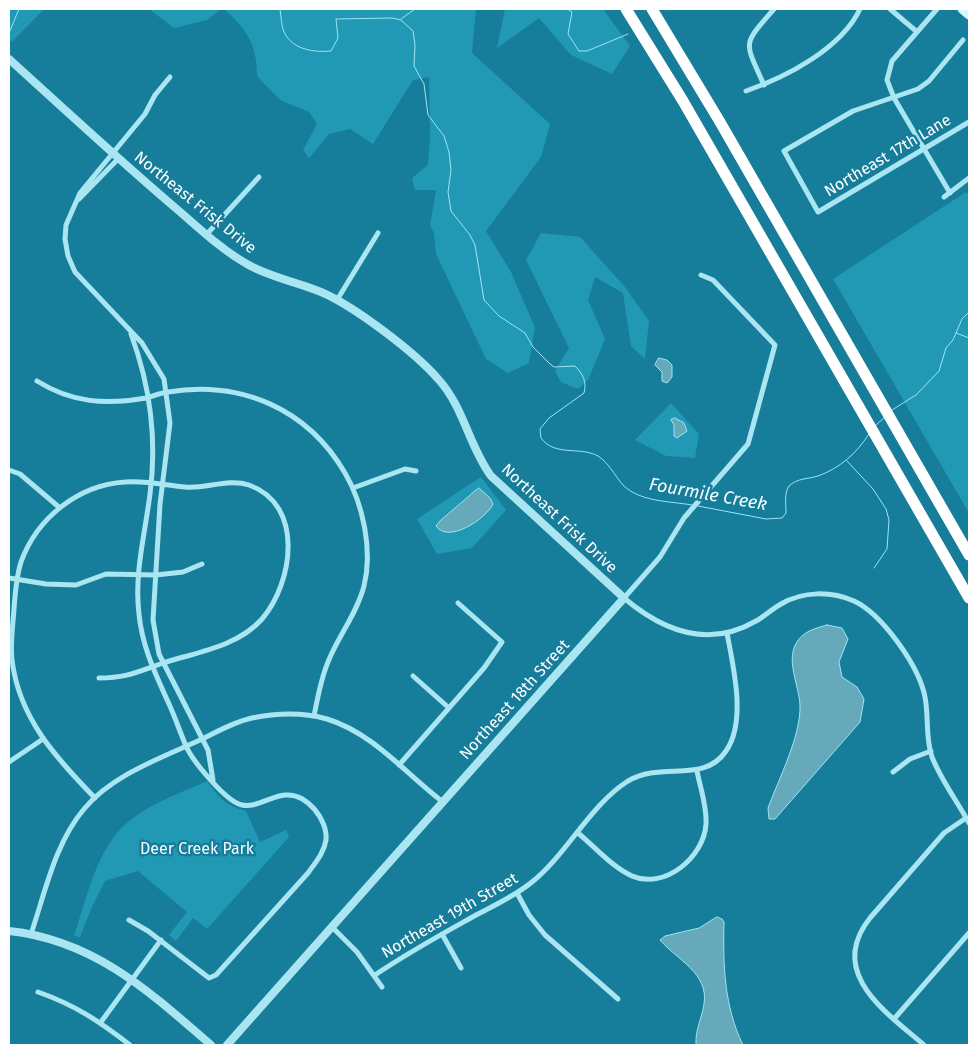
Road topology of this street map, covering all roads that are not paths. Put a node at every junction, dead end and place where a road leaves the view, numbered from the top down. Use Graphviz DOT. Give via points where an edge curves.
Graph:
graph roads {
  1 [pos="626,9"];
  2 [pos="652,9"];
  3 [pos="774,9"];
  4 [pos="860,9"];
  5 [pos="890,9"];
  6 [pos="936,9"];
  7 [pos="962,9"];
  8 [pos="969,15"];
  9 [pos="916,32"];
  10 [pos="963,40"];
  11 [pos="9,59"];
  12 [pos="170,77"];
  13 [pos="764,84"];
  14 [pos="746,91"];
  15 [pos="894,98"];
  16 [pos="969,122"];
  17 [pos="924,150"];
  18 [pos="116,156"];
  19 [pos="259,176"];
  20 [pos="969,178"];
  21 [pos="950,193"];
  22 [pos="944,197"];
  23 [pos="378,233"];
  24 [pos="207,234"];
  25 [pos="702,276"];
  26 [pos="337,300"];
  27 [pos="131,334"];
  28 [pos="37,381"];
  29 [pos="167,392"];
  30 [pos="148,397"];
  31 [pos="9,470"];
  32 [pos="416,471"];
  33 [pos="151,484"];
  34 [pos="162,485"];
  35 [pos="353,488"];
  36 [pos="60,508"];
  37 [pos="969,555"];
  38 [pos="202,564"];
  39 [pos="139,574"];
  40 [pos="156,575"];
  41 [pos="9,578"];
  42 [pos="19,579"];
  43 [pos="624,598"];
  44 [pos="969,598"];
  45 [pos="458,603"];
  46 [pos="727,633"];
  47 [pos="164,663"];
  48 [pos="152,668"];
  49 [pos="413,676"];
  50 [pos="99,678"];
  51 [pos="449,708"];
  52 [pos="314,716"];
  53 [pos="43,739"];
  54 [pos="202,739"];
  55 [pos="186,746"];
  56 [pos="931,751"];
  57 [pos="9,762"];
  58 [pos="400,765"];
  59 [pos="697,771"];
  60 [pos="893,772"];
  61 [pos="214,783"];
  62 [pos="94,798"];
  63 [pos="443,802"];
  64 [pos="968,820"];
  65 [pos="578,832"];
  66 [pos="517,892"];
  67 [pos="129,920"];
  68 [pos="332,928"];
  69 [pos="9,931"];
  70 [pos="969,933"];
  71 [pos="31,934"];
  72 [pos="442,934"];
  73 [pos="161,940"];
  74 [pos="461,968"];
  75 [pos="375,975"];
  76 [pos="132,979"];
  77 [pos="382,987"];
  78 [pos="38,992"];
  79 [pos="618,999"];
  80 [pos="894,1019"];
  81 [pos="101,1022"];
  82 [pos="130,1045"];
  83 [pos="211,1045"];
  84 [pos="227,1045"];
  85 [pos="924,1045"];
  1 -- 44 [label="highway" via="683,101"];
  2 -- 37 [label="highway"];
  3 -- 13 [label="street" via="751,36 748,45"];
  4 -- 13 [label="street" via="837,42"];
  5 -- 9 [label="street"];
  6 -- 9 [label="street"];
  7 -- 8 [label="main road"];
  9 -- 15 [label="street" via="888,70 887,80"];
  10 -- 15 [label="street" via="924,85"];
  11 -- 18 [label="street, Northeast Frisk Drive"];
  12 -- 18 [label="street"];
  13 -- 14 [label="street"];
  15 -- 17 [label="street"];
  15 -- 17 [label="street, Northeast 17th Lane" via="852,110 784,151 818,212"];
  16 -- 17 [label="street, Northeast 17th Lane"];
  17 -- 21 [label="street"];
  18 -- 24 [label="street, Northeast Frisk Drive"];
  18 -- 27 [label="street" via="86,185 74,203 66,225 66,239 72,264 87,287 106,302"];
  19 -- 24 [label="street"];
  20 -- 21 [label="street"];
  21 -- 22 [label="street"];
  23 -- 26 [label="street"];
  24 -- 26 [label="street, Northeast Frisk Drive" via="246,264"];
  25 -- 43 [label="street, Northeast 18th Street" via="713,280 775,345 748,444 684,518 660,557"];
  26 -- 43 [label="street, Northeast Frisk Drive" via="365,318 438,378 455,402 475,450 491,476"];
  27 -- 29 [label="street" via="153,358"];
  27 -- 30 [label="street"];
  28 -- 30 [label="street" via="68,396 99,403"];
  29 -- 30 [label="street"];
  29 -- 34 [label="street" via="169,441"];
  29 -- 35 [label="street" via="221,390 248,394 276,406 300,421 318,438 338,462"];
  30 -- 33 [label="street" via="153,440"];
  31 -- 36 [label="street" via="20,474"];
  32 -- 35 [label="street" via="405,469"];
  33 -- 34 [label="street"];
  33 -- 36 [label="street" via="122,482 83,492"];
  33 -- 39 [label="street"];
  34 -- 40 [label="street"];
  34 -- 47 [label="street" via="190,487 234,482 250,485 265,494 278,508 289,548 285,580 267,614 255,627 216,648"];
  35 -- 52 [label="street" via="364,526 364,586 331,656"];
  36 -- 42 [label="street" via="39,526 28,544 20,565"];
  38 -- 40 [label="street" via="183,572"];
  39 -- 40 [label="street"];
  39 -- 42 [label="street" via="106,574 76,585"];
  39 -- 48 [label="street" via="138,614"];
  40 -- 47 [label="street" via="153,620 159,654"];
  41 -- 42 [label="street"];
  42 -- 53 [label="street" via="11,659 26,712"];
  43 -- 46 [label="street, Northeast Frisk Drive" via="649,618 677,630 697,634"];
  43 -- 63 [label="street, Northeast 18th Street"];
  45 -- 51 [label="street" via="502,642"];
  46 -- 56 [label="street, Northeast Frisk Drive" via="755,621 788,600 805,595 833,595 863,606 883,623 920,681"];
  46 -- 59 [label="street" via="737,691 734,729 722,756"];
  47 -- 48 [label="street"];
  47 -- 54 [label="street"];
  48 -- 50 [label="street" via="134,675"];
  48 -- 55 [label="street"];
  49 -- 51 [label="street"];
  51 -- 58 [label="street"];
  52 -- 54 [label="street" via="286,713 250,719"];
  52 -- 58 [label="street" via="363,736"];
  53 -- 57 [label="street"];
  53 -- 62 [label="street" via="49,750"];
  54 -- 55 [label="street"];
  54 -- 61 [label="street" via="208,750"];
  55 -- 61 [label="street" via="191,757"];
  55 -- 62 [label="street" via="125,777"];
  56 -- 60 [label="street" via="910,759"];
  56 -- 64 [label="street, Northeast Frisk Drive" via="942,778"];
  58 -- 63 [label="street"];
  59 -- 65 [label="street, Northeast 19th Street" via="656,771 637,777 611,794"];
  59 -- 65 [label="street" via="705,812 705,833 694,853 673,873 651,880 634,877"];
  61 -- 73 [label="street" via="230,801 242,805 288,794 299,798 321,817 326,842 308,873 216,974 209,978"];
  62 -- 71 [label="street" via="68,832"];
  63 -- 68 [label="street, Northeast 18th Street"];
  64 -- 80 [label="street" via="944,833 868,921 859,936 855,962 860,980 870,997"];
  65 -- 66 [label="street, Northeast 19th Street" via="540,876"];
  66 -- 72 [label="street, Northeast 19th Street"];
  66 -- 79 [label="street" via="540,930"];
  67 -- 73 [label="street"];
  68 -- 75 [label="street"];
  68 -- 84 [label="street, Northeast 18th Street"];
  69 -- 71 [label="street"];
  70 -- 80 [label="street"];
  71 -- 76 [label="street" via="69,945"];
  72 -- 74 [label="street"];
  72 -- 75 [label="street, Northeast 19th Street"];
  73 -- 76 [label="street"];
  75 -- 77 [label="street"];
  76 -- 81 [label="street"];
  76 -- 83 [label="street"];
  78 -- 81 [label="street" via="65,1001"];
  80 -- 85 [label="street"];
  81 -- 82 [label="street"];
}
